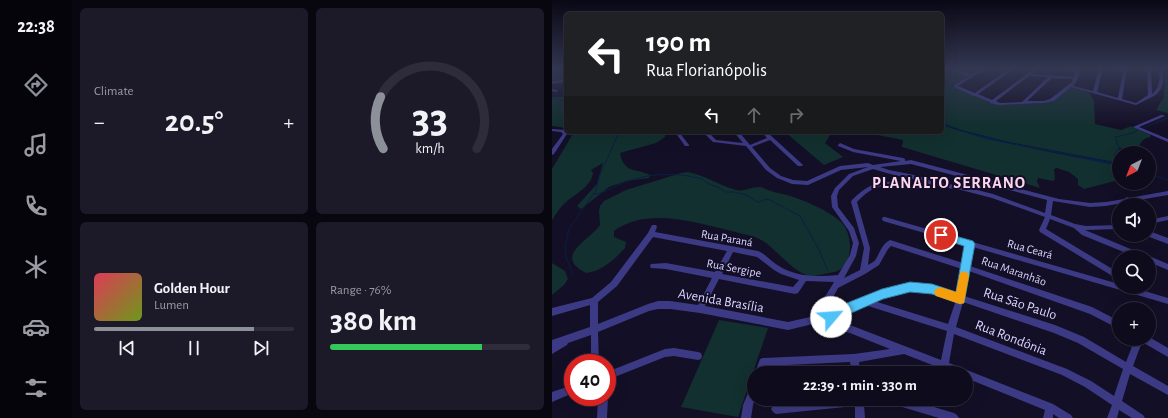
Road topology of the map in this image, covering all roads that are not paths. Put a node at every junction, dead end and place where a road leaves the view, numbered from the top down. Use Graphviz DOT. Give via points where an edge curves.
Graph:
graph roads {
  1 [pos="958,88"];
  2 [pos="985,88"];
  3 [pos="1012,88"];
  4 [pos="1040,88"];
  5 [pos="1068,88"];
  6 [pos="1075,88"];
  7 [pos="1096,88"];
  8 [pos="1122,88"];
  9 [pos="1150,88"];
  10 [pos="1160,88"];
  11 [pos="1095,93"];
  12 [pos="974,95"];
  13 [pos="1149,97"];
  14 [pos="1120,100"];
  15 [pos="992,102"];
  16 [pos="1023,103"];
  17 [pos="1163,116"];
  18 [pos="552,130"];
  19 [pos="564,132"];
  20 [pos="565,134"];
  21 [pos="679,134"];
  22 [pos="707,134"];
  23 [pos="738,134"];
  24 [pos="766,134"];
  25 [pos="771,138"];
  26 [pos="1168,140"];
  27 [pos="840,144"];
  28 [pos="687,145"];
  29 [pos="747,146"];
  30 [pos="552,153"];
  31 [pos="911,162"];
  32 [pos="800,165"];
  33 [pos="875,166"];
  34 [pos="864,167"];
  35 [pos="965,177"];
  36 [pos="932,183"];
  37 [pos="961,188"];
  38 [pos="1168,192"];
  39 [pos="1133,198"];
  40 [pos="1050,199"];
  41 [pos="1112,203"];
  42 [pos="1048,217"];
  43 [pos="1168,218"];
  44 [pos="885,219"];
  45 [pos="1156,220"];
  46 [pos="1075,226"];
  47 [pos="1112,227"];
  48 [pos="1156,237"];
  49 [pos="1168,241"];
  50 [pos="970,244"];
  51 [pos="731,249"];
  52 [pos="1126,250"];
  53 [pos="1156,262"];
  54 [pos="653,266"];
  55 [pos="965,267"];
  56 [pos="1168,267"];
  57 [pos="863,272"];
  58 [pos="1112,273"];
  59 [pos="718,276"];
  60 [pos="804,278"];
  61 [pos="841,278"];
  62 [pos="837,285"];
  63 [pos="1148,294"];
  64 [pos="1151,296"];
  65 [pos="960,299"];
  66 [pos="594,301"];
  67 [pos="864,301"];
  68 [pos="1168,301"];
  69 [pos="700,309"];
  70 [pos="552,312"];
  71 [pos="829,314"];
  72 [pos="821,321"];
  73 [pos="1112,321"];
  74 [pos="850,329"];
  75 [pos="951,329"];
  76 [pos="594,330"];
  77 [pos="568,339"];
  78 [pos="882,342"];
  79 [pos="552,344"];
  80 [pos="1136,346"];
  81 [pos="1156,346"];
  82 [pos="552,350"];
  83 [pos="903,350"];
  84 [pos="1168,353"];
  85 [pos="595,354"];
  86 [pos="879,354"];
  87 [pos="698,356"];
  88 [pos="854,358"];
  89 [pos="944,365"];
  90 [pos="762,366"];
  91 [pos="855,366"];
  92 [pos="1128,367"];
  93 [pos="616,372"];
  94 [pos="973,376"];
  95 [pos="1168,391"];
  96 [pos="564,392"];
  97 [pos="552,397"];
  98 [pos="1117,402"];
  99 [pos="603,406"];
  100 [pos="748,406"];
  101 [pos="804,406"];
  102 [pos="859,406"];
  103 [pos="915,406"];
  104 [pos="1050,408"];
  105 [pos="776,409"];
  106 [pos="602,418"];
  107 [pos="746,418"];
  108 [pos="860,418"];
  109 [pos="954,418"];
  110 [pos="1048,418"];
  111 [pos="1068,418"];
  112 [pos="1112,418"];
  113 [pos="1140,418"];
  1 -- 12 [label="street"];
  2 -- 12 [label="street"];
  3 -- 15 [label="street"];
  4 -- 16 [label="street"];
  5 -- 16 [label="street" via="1050,101"];
  6 -- 11 [label="street"];
  7 -- 11 [label="street"];
  8 -- 14 [label="street"];
  9 -- 13 [label="street"];
  10 -- 13 [label="street"];
  11 -- 14 [label="street"];
  12 -- 15 [label="street"];
  13 -- 14 [label="street" via="1136,104"];
  15 -- 16 [label="street"];
  17 -- 26 [label="street" via="1135,127"];
  18 -- 19 [label="street"];
  20 -- 30 [label="street"];
  21 -- 28 [label="street"];
  22 -- 29 [label="street" via="715,141"];
  23 -- 29 [label="street"];
  24 -- 25 [label="street"];
  25 -- 29 [label="street"];
  25 -- 32 [label="street"];
  27 -- 31 [label="street" via="853,150"];
  29 -- 34 [label="street" via="779,177 801,183 815,181 840,168"];
  31 -- 33 [label="street"];
  31 -- 35 [label="street"];
  33 -- 34 [label="street"];
  33 -- 36 [label="street" via="888,172"];
  34 -- 61 [label="street" via="847,178 834,196 835,207 852,230 856,243 853,256"];
  35 -- 37 [label="street"];
  35 -- 40 [label="street"];
  36 -- 37 [label="street"];
  36 -- 57 [label="street" via="927,188 877,184 862,192 854,202 867,248"];
  37 -- 42 [label="street" via="993,196"];
  38 -- 39 [label="street"];
  40 -- 41 [label="street" via="1090,205"];
  40 -- 42 [label="street"];
  42 -- 46 [label="street"];
  42 -- 58 [label="street" via="1042,230"];
  43 -- 45 [label="street"];
  44 -- 50 [label="street, Rua Ceará"];
  46 -- 47 [label="street"];
  46 -- 52 [label="street" via="1084,233"];
  48 -- 49 [label="street"];
  50 -- 55 [label="street"];
  50 -- 64 [label="street, Rua Ceará"];
  51 -- 59 [label="street"];
  51 -- 60 [label="street, Rua Paraná" via="758,254 782,272"];
  51 -- 66 [label="street, Rua Paraná" via="652,231 614,284"];
  53 -- 56 [label="street"];
  54 -- 59 [label="street, Rua Sergipe"];
  55 -- 57 [label="street, Rua Maranhão" via="890,244 877,263"];
  55 -- 65 [label="street"];
  55 -- 73 [label="street, Rua Maranhão" via="1092,311"];
  57 -- 62 [label="street"];
  59 -- 60 [label="street, Rua Sergipe" via="795,291"];
  59 -- 69 [label="street"];
  60 -- 61 [label="street, Rua Paraná"];
  61 -- 62 [label="street"];
  62 -- 71 [label="street" via="825,304"];
  63 -- 64 [label="street"];
  64 -- 68 [label="street, Rua Ceará"];
  65 -- 67 [label="street, Rua São Paulo" via="932,289 910,287"];
  65 -- 75 [label="street"];
  65 -- 92 [label="street, Rua São Paulo" via="1081,340"];
  66 -- 70 [label="street"];
  66 -- 76 [label="street"];
  67 -- 71 [label="street, Rua São Paulo"];
  67 -- 75 [label="street, Rua Rondônia"];
  69 -- 72 [label="street, Avenida Brasília" via="788,326"];
  69 -- 76 [label="street, Avenida Brasília" via="658,305"];
  71 -- 72 [label="street, Rua São Paulo" via="829,321"];
  71 -- 74 [label="street"];
  72 -- 74 [label="street"];
  74 -- 78 [label="street"];
  75 -- 89 [label="street"];
  75 -- 98 [label="street, Rua Rondônia" via="1064,372"];
  76 -- 77 [label="street, Avenida Brasília"];
  76 -- 85 [label="street"];
  77 -- 79 [label="street, Avenida Brasília"];
  77 -- 82 [label="street"];
  78 -- 83 [label="street"];
  78 -- 86 [label="street"];
  80 -- 92 [label="street"];
  81 -- 84 [label="street"];
  83 -- 86 [label="street"];
  83 -- 89 [label="street"];
  86 -- 88 [label="street"];
  87 -- 93 [label="street" via="665,353"];
  88 -- 90 [label="street" via="763,362"];
  88 -- 91 [label="street"];
  92 -- 95 [label="street, Rua São Paulo"];
  92 -- 98 [label="street"];
  94 -- 104 [label="street"];
  96 -- 97 [label="street"];
  98 -- 112 [label="street"];
  98 -- 113 [label="street, Rua Rondônia"];
  99 -- 106 [label="street"];
  100 -- 107 [label="street"];
  101 -- 105 [label="street"];
  102 -- 108 [label="street"];
  103 -- 109 [label="street"];
  104 -- 110 [label="street"];
  104 -- 111 [label="street"];
}
